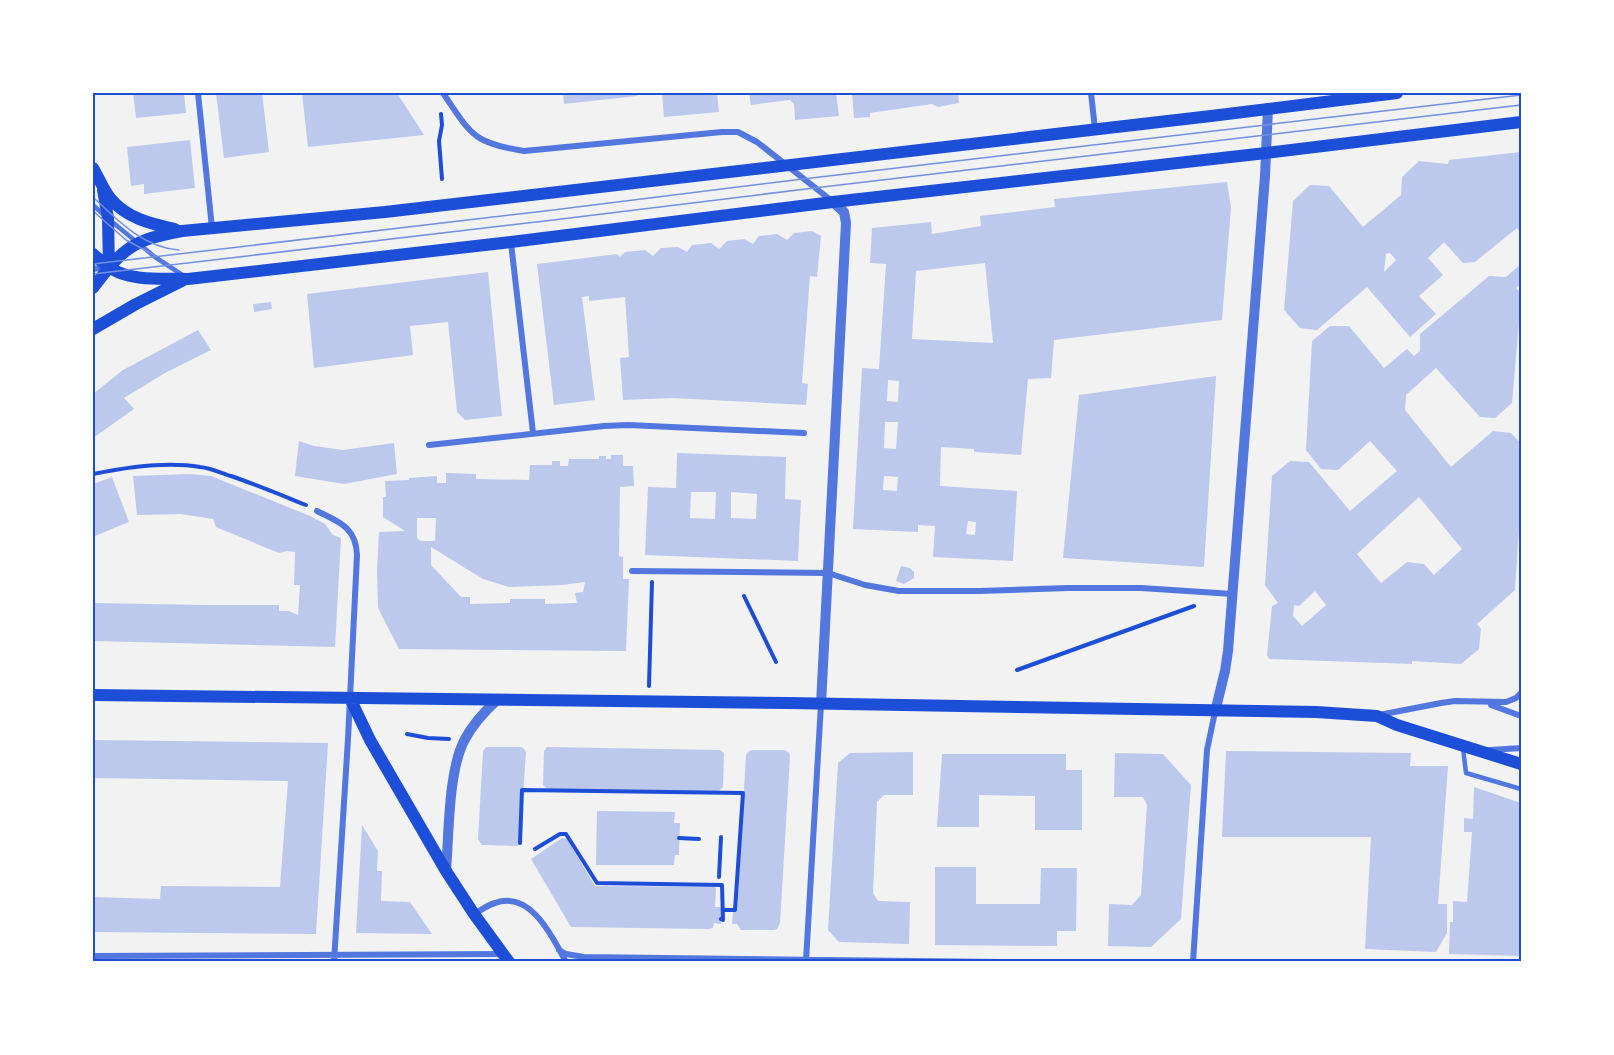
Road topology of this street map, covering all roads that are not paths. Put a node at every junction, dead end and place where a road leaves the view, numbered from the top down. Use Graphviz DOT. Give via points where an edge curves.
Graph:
graph roads {
  1 [pos="198,93"];
  2 [pos="442,93"];
  3 [pos="451,93"];
  4 [pos="1091,93"];
  5 [pos="1397,93"];
  6 [pos="447,99"];
  7 [pos="1268,108"];
  8 [pos="1521,122"];
  9 [pos="1095,130"];
  10 [pos="1266,153"];
  11 [pos="786,166"];
  12 [pos="93,168"];
  13 [pos="102,186"];
  14 [pos="833,202"];
  15 [pos="93,205"];
  16 [pos="108,218"];
  17 [pos="212,228"];
  18 [pos="182,231"];
  19 [pos="510,242"];
  20 [pos="137,243"];
  21 [pos="93,254"];
  22 [pos="109,267"];
  23 [pos="93,269"];
  24 [pos="188,279"];
  25 [pos="93,288"];
  26 [pos="93,329"];
  27 [pos="804,432"];
  28 [pos="533,433"];
  29 [pos="429,445"];
  30 [pos="317,511"];
  31 [pos="632,571"];
  32 [pos="828,573"];
  33 [pos="1233,594"];
  34 [pos="1521,693"];
  35 [pos="93,695"];
  36 [pos="350,698"];
  37 [pos="497,699"];
  38 [pos="1484,702"];
  39 [pos="821,704"];
  40 [pos="1215,712"];
  41 [pos="1377,716"];
  42 [pos="1521,716"];
  43 [pos="1463,746"];
  44 [pos="1521,748"];
  45 [pos="1480,751"];
  46 [pos="1521,764"];
  47 [pos="1521,789"];
  48 [pos="446,872"];
  49 [pos="474,914"];
  50 [pos="559,950"];
  51 [pos="93,956"];
  52 [pos="334,958"];
  53 [pos="506,958"];
  54 [pos="806,961"];
  55 [pos="566,962"];
  56 [pos="1000,962"];
  57 [pos="1192,962"];
  1 -- 17 [label="street"];
  2 -- 6 [label="street"];
  3 -- 6 [label="street"];
  4 -- 9 [label="street"];
  5 -- 7 [label="main road"];
  6 -- 11 [label="street" via="462,123 478,138 510,149 738,132"];
  7 -- 9 [label="main road"];
  7 -- 10 [label="street"];
  8 -- 10 [label="main road"];
  9 -- 11 [label="main road"];
  10 -- 14 [label="main road"];
  10 -- 33 [label="street"];
  11 -- 14 [label="street"];
  11 -- 17 [label="main road"];
  12 -- 13 [label="main road"];
  13 -- 16 [label="main road"];
  13 -- 18 [label="main road" via="127,213"];
  14 -- 19 [label="main road"];
  14 -- 32 [label="street" via="844,212 846,224"];
  15 -- 16 [label="lane"];
  16 -- 20 [label="lane"];
  16 -- 22 [label="main road"];
  17 -- 18 [label="main road"];
  18 -- 20 [label="main road"];
  19 -- 24 [label="main road"];
  19 -- 28 [label="street"];
  20 -- 22 [label="main road"];
  20 -- 24 [label="lane"];
  21 -- 22 [label="main road"];
  22 -- 23 [label="street"];
  22 -- 24 [label="main road" via="132,276"];
  22 -- 25 [label="main road"];
  24 -- 26 [label="main road"];
  27 -- 28 [label="street" via="628,425"];
  28 -- 29 [label="street"];
  30 -- 36 [label="street" via="346,527 357,543"];
  31 -- 32 [label="street"];
  32 -- 33 [label="street" via="899,591 1141,588"];
  32 -- 39 [label="street"];
  33 -- 40 [label="street" via="1225,671"];
  34 -- 38 [label="street" via="1506,702"];
  35 -- 36 [label="main road"];
  36 -- 37 [label="main road"];
  36 -- 48 [label="main road"];
  36 -- 52 [label="street"];
  37 -- 39 [label="main road"];
  37 -- 48 [label="street" via="473,726 461,748 451,798"];
  38 -- 41 [label="street" via="1441,703"];
  38 -- 42 [label="street"];
  39 -- 40 [label="main road"];
  39 -- 54 [label="street"];
  40 -- 41 [label="main road"];
  40 -- 57 [label="street" via="1208,740"];
  41 -- 43 [label="main road"];
  43 -- 45 [label="main road"];
  43 -- 47 [label="lane" via="1466,773"];
  44 -- 45 [label="street"];
  45 -- 46 [label="main road"];
  48 -- 49 [label="main road"];
  49 -- 50 [label="street" via="498,902 520,904 538,917"];
  49 -- 53 [label="main road"];
  50 -- 54 [label="street" via="584,957"];
  50 -- 55 [label="street"];
  51 -- 52 [label="street"];
  52 -- 53 [label="street"];
  54 -- 56 [label="street"];
}
